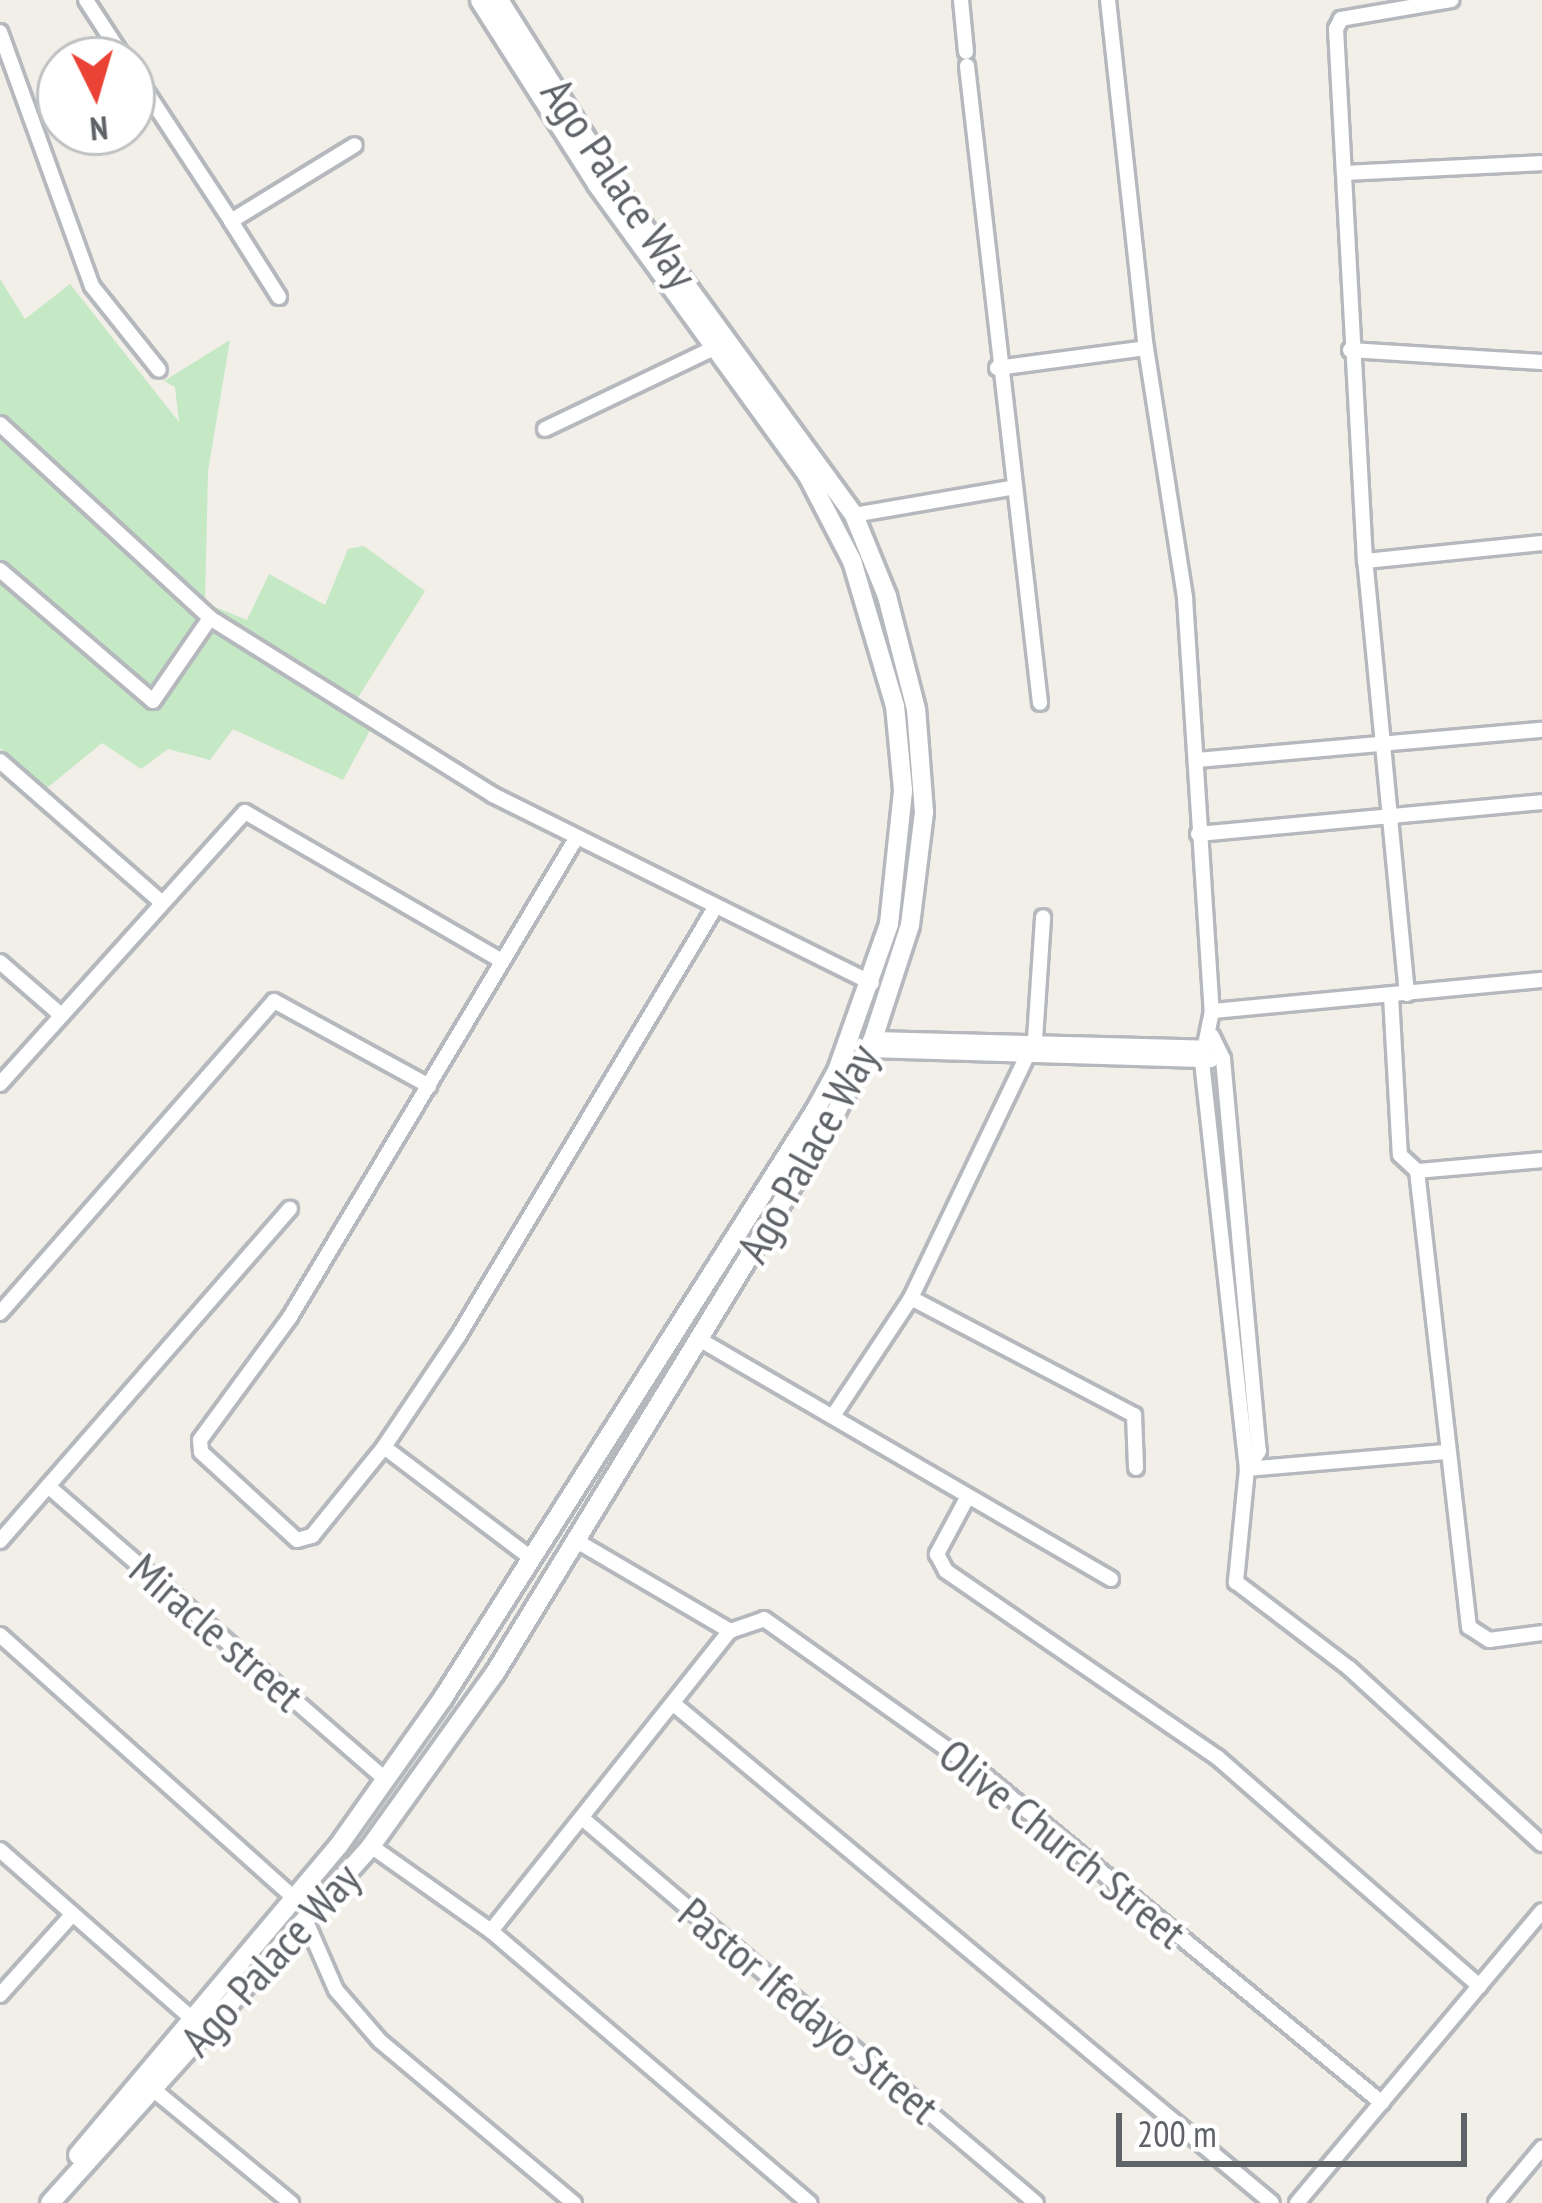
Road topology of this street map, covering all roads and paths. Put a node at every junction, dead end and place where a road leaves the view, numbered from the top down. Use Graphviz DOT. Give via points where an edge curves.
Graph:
graph roads {
  1 [pos="86,0"];
  2 [pos="480,0"];
  3 [pos="499,0"];
  4 [pos="961,0"];
  5 [pos="1108,0"];
  6 [pos="1450,0"];
  7 [pos="1363,7"];
  8 [pos="0,32"];
  9 [pos="109,36"];
  10 [pos="156,107"];
  11 [pos="355,145"];
  12 [pos="1542,164"];
  13 [pos="1347,173"];
  14 [pos="231,221"];
  15 [pos="279,297"];
  16 [pos="714,348"];
  17 [pos="1146,348"];
  18 [pos="1350,350"];
  19 [pos="1542,362"];
  20 [pos="997,368"];
  21 [pos="159,370"];
  22 [pos="0,424"];
  23 [pos="545,429"];
  24 [pos="1010,488"];
  25 [pos="854,515"];
  26 [pos="1542,543"];
  27 [pos="1365,561"];
  28 [pos="0,570"];
  29 [pos="210,618"];
  30 [pos="1040,703"];
  31 [pos="1542,730"];
  32 [pos="1383,745"];
  33 [pos="1197,760"];
  34 [pos="0,761"];
  35 [pos="1542,802"];
  36 [pos="1389,814"];
  37 [pos="1198,834"];
  38 [pos="575,840"];
  39 [pos="159,900"];
  40 [pos="716,906"];
  41 [pos="1042,916"];
  42 [pos="500,961"];
  43 [pos="0,962"];
  44 [pos="1542,980"];
  45 [pos="872,983"];
  46 [pos="1399,995"];
  47 [pos="1212,1011"];
  48 [pos="62,1016"];
  49 [pos="871,1044"];
  50 [pos="1032,1044"];
  51 [pos="1212,1050"];
  52 [pos="0,1084"];
  53 [pos="429,1086"];
  54 [pos="1542,1160"];
  55 [pos="1418,1171"];
  56 [pos="290,1209"];
  57 [pos="911,1298"];
  58 [pos="0,1313"];
  59 [pos="697,1338"];
  60 [pos="833,1417"];
  61 [pos="384,1447"];
  62 [pos="1448,1452"];
  63 [pos="1136,1468"];
  64 [pos="1247,1469"];
  65 [pos="48,1486"];
  66 [pos="968,1498"];
  67 [pos="575,1540"];
  68 [pos="0,1541"];
  69 [pos="532,1559"];
  70 [pos="1111,1579"];
  71 [pos="730,1631"];
  72 [pos="1542,1633"];
  73 [pos="0,1635"];
  74 [pos="468,1659"];
  75 [pos="454,1680"];
  76 [pos="489,1682"];
  77 [pos="474,1704"];
  78 [pos="675,1706"];
  79 [pos="385,1779"];
  80 [pos="582,1817"];
  81 [pos="1542,1844"];
  82 [pos="370,1846"];
  83 [pos="0,1850"];
  84 [pos="294,1898"];
  85 [pos="1542,1911"];
  86 [pos="70,1917"];
  87 [pos="305,1919"];
  88 [pos="490,1931"];
  89 [pos="1479,1986"];
  90 [pos="0,1995"];
  91 [pos="189,2016"];
  92 [pos="154,2090"];
  93 [pos="1382,2103"];
  94 [pos="1542,2148"];
  95 [pos="49,2200"];
  96 [pos="290,2203"];
  97 [pos="574,2203"];
  98 [pos="810,2203"];
  99 [pos="1036,2203"];
  100 [pos="1272,2203"];
  101 [pos="1298,2203"];
  102 [pos="1496,2203"];
  1 -- 9 [label="street"];
  2 -- 16 [label="main road, Ago Palace Way"];
  3 -- 25 [label="main road, Ago Palace Way" via="628,205"];
  4 -- 20 [label="street"];
  5 -- 17 [label="street"];
  6 -- 7 [label="street"];
  7 -- 13 [label="street" via="1336,29"];
  8 -- 21 [label="street" via="92,286"];
  10 -- 14 [label="street"];
  11 -- 14 [label="street"];
  12 -- 13 [label="street"];
  13 -- 18 [label="street"];
  14 -- 15 [label="street"];
  16 -- 23 [label="street"];
  16 -- 45 [label="main road, Ago Palace Way" via="808,476 877,628 903,790 889,924"];
  17 -- 20 [label="street"];
  17 -- 33 [label="street" via="1185,598"];
  18 -- 19 [label="street"];
  18 -- 27 [label="street"];
  20 -- 24 [label="street"];
  22 -- 29 [label="street"];
  24 -- 25 [label="street"];
  24 -- 30 [label="street"];
  25 -- 49 [label="main road, Ago Palace Way" via="900,636 924,812 910,925"];
  26 -- 27 [label="street"];
  27 -- 32 [label="street"];
  28 -- 29 [label="street" via="153,701"];
  29 -- 38 [label="street"];
  31 -- 32 [label="street"];
  32 -- 33 [label="street"];
  32 -- 36 [label="street"];
  33 -- 37 [label="street"];
  34 -- 39 [label="street"];
  35 -- 36 [label="street"];
  36 -- 37 [label="street"];
  36 -- 46 [label="street"];
  37 -- 47 [label="street"];
  38 -- 40 [label="street"];
  38 -- 42 [label="street"];
  39 -- 42 [label="street" via="238,815 251,813"];
  39 -- 48 [label="street"];
  40 -- 45 [label="street"];
  40 -- 61 [label="street"];
  41 -- 50 [label="street"];
  42 -- 53 [label="street"];
  43 -- 48 [label="street"];
  44 -- 46 [label="street"];
  45 -- 69 [label="main road, Ago Palace Way" via="815,1111"];
  46 -- 47 [label="street"];
  46 -- 55 [label="street" via="1400,1155"];
  47 -- 51 [label="street"];
  48 -- 52 [label="street"];
  49 -- 50 [label="street"];
  49 -- 59 [label="main road, Ago Palace Way"];
  50 -- 51 [label="street"];
  50 -- 57 [label="street" via="980,1168"];
  51 -- 64 [label="street"];
  53 -- 58 [label="street" via="274,1001"];
  53 -- 61 [label="street" via="290,1317 200,1440 201,1452 305,1541"];
  54 -- 55 [label="street"];
  55 -- 62 [label="street"];
  56 -- 65 [label="street"];
  57 -- 60 [label="street"];
  57 -- 63 [label="street" via="1134,1415"];
  59 -- 60 [label="street"];
  59 -- 67 [label="main road, Ago Palace Way"];
  60 -- 66 [label="street"];
  61 -- 69 [label="street"];
  62 -- 64 [label="street"];
  62 -- 72 [label="street" via="1469,1627 1489,1640"];
  64 -- 81 [label="street" via="1236,1582 1349,1668"];
  65 -- 68 [label="street"];
  65 -- 79 [label="street, Miracle street"];
  66 -- 70 [label="street"];
  66 -- 89 [label="street" via="937,1554 946,1571 1218,1758"];
  67 -- 71 [label="street"];
  67 -- 76 [label="main road, Ago Palace Way"];
  69 -- 74 [label="main road, Ago Palace Way"];
  71 -- 78 [label="street"];
  71 -- 93 [label="street, Olive Church Street" via="764,1618 967,1762"];
  73 -- 84 [label="street"];
  74 -- 75 [label="main road, Ago Palace Way"];
  74 -- 76 [label="main road"];
  75 -- 77 [label="main road"];
  75 -- 79 [label="main road, Ago Palace Way"];
  76 -- 77 [label="main road, Ago Palace Way"];
  77 -- 82 [label="main road, Ago Palace Way"];
  78 -- 80 [label="street"];
  78 -- 100 [label="street"];
  79 -- 84 [label="main road, Ago Palace Way"];
  80 -- 88 [label="street"];
  80 -- 99 [label="street, Pastor Ifedayo Street"];
  82 -- 87 [label="main road, Ago Palace Way"];
  82 -- 88 [label="street"];
  83 -- 86 [label="street"];
  84 -- 91 [label="main road, Ago Palace Way"];
  85 -- 89 [label="street"];
  86 -- 90 [label="street"];
  86 -- 91 [label="street"];
  87 -- 92 [label="main road, Ago Palace Way"];
  87 -- 97 [label="street" via="336,1990 380,2042"];
  88 -- 98 [label="street"];
  89 -- 93 [label="street"];
  91 -- 95 [label="main road, Ago Palace Way"];
  92 -- 95 [label="main road, Ago Palace Way"];
  92 -- 96 [label="street"];
  93 -- 101 [label="street"];
  94 -- 102 [label="street"];
}
